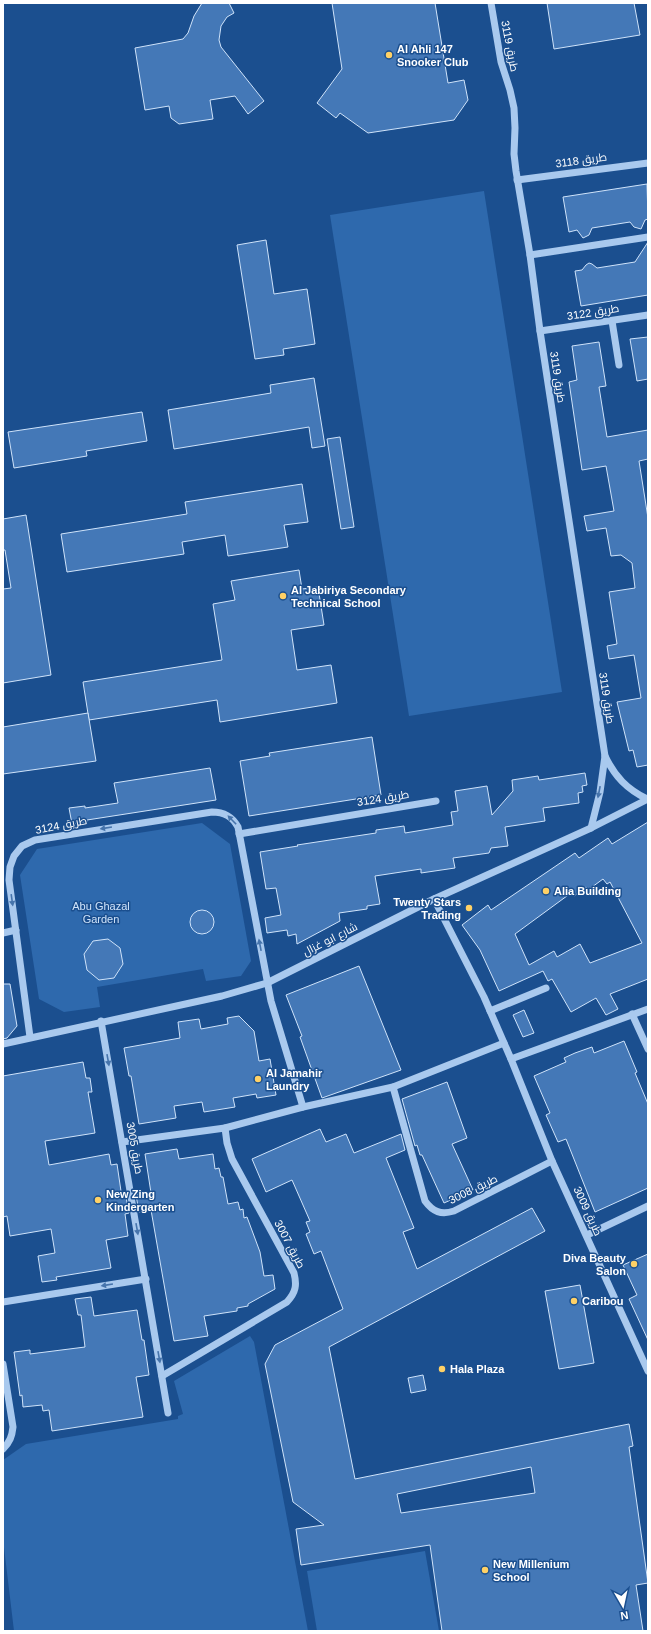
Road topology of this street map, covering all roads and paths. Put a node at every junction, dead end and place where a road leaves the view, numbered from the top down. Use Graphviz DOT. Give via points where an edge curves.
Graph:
graph roads {
  1 [pos="491,3"];
  2 [pos="648,163"];
  3 [pos="517,180"];
  4 [pos="648,237"];
  5 [pos="530,255"];
  6 [pos="648,315"];
  7 [pos="612,321"];
  8 [pos="540,331"];
  9 [pos="619,365"];
  10 [pos="605,756"];
  11 [pos="648,799"];
  12 [pos="436,801"];
  13 [pos="591,828"];
  14 [pos="239,834"];
  15 [pos="434,899"];
  16 [pos="16,930"];
  17 [pos="3,933"];
  18 [pos="267,983"];
  19 [pos="546,988"];
  20 [pos="648,1009"];
  21 [pos="490,1011"];
  22 [pos="632,1014"];
  23 [pos="101,1022"];
  24 [pos="30,1037"];
  25 [pos="504,1042"];
  26 [pos="3,1044"];
  27 [pos="648,1049"];
  28 [pos="511,1059"];
  29 [pos="393,1087"];
  30 [pos="303,1108"];
  31 [pos="225,1128"];
  32 [pos="122,1142"];
  33 [pos="552,1161"];
  34 [pos="648,1206"];
  35 [pos="587,1235"];
  36 [pos="146,1279"];
  37 [pos="3,1302"];
  38 [pos="3,1364"];
  39 [pos="648,1371"];
  40 [pos="162,1376"];
  41 [pos="168,1413"];
  42 [pos="5,1447"];
  1 -- 3 [label="street, طريق 3119" via="500,62 513,104"];
  2 -- 3 [label="street, طريق 3118"];
  3 -- 5 [label="street, طريق 3119"];
  4 -- 5 [label="street"];
  5 -- 8 [label="street, طريق 3119"];
  6 -- 7 [label="street, طريق 3122"];
  7 -- 8 [label="street, طريق 3122"];
  7 -- 9 [label="street"];
  8 -- 10 [label="street, طريق 3119"];
  10 -- 11 [label="street" via="621,782"];
  10 -- 13 [label="street, one-way"];
  11 -- 13 [label="street, شارع ابو غزال"];
  12 -- 14 [label="street, طريق 3124"];
  13 -- 15 [label="street, شارع ابو غزال"];
  14 -- 16 [label="street, طريق 3124, one-way" via="238,827 230,817 224,813 212,812 36,840 22,846 14,856 9,880"];
  18 -- 14 [label="street, طريق 3124, one-way"];
  15 -- 18 [label="street, شارع ابو غزال"];
  15 -- 21 [label="street, طريق 3009"];
  16 -- 17 [label="street"];
  16 -- 24 [label="street, طريق 3124"];
  18 -- 23 [label="street, شارع ابو غزال" via="222,996"];
  18 -- 30 [label="street" via="276,1022"];
  19 -- 21 [label="street"];
  20 -- 22 [label="street"];
  21 -- 25 [label="street, طريق 3009"];
  22 -- 27 [label="street"];
  22 -- 28 [label="street"];
  23 -- 24 [label="street, شارع ابو غزال"];
  23 -- 32 [label="street, طريق 3005, one-way"];
  24 -- 26 [label="street, شارع ابو غزال"];
  25 -- 28 [label="street, طريق 3009"];
  25 -- 29 [label="street"];
  28 -- 33 [label="street, طريق 3009"];
  29 -- 30 [label="street"];
  29 -- 33 [label="street, طريق 3008" via="425,1201 437,1212 454,1211"];
  30 -- 31 [label="street"];
  31 -- 32 [label="street"];
  31 -- 40 [label="street, طريق 3007" via="232,1159 294,1273 297,1285 294,1295 287,1302"];
  32 -- 36 [label="street, طريق 3005, one-way"];
  33 -- 35 [label="street, طريق 3009"];
  34 -- 35 [label="street"];
  35 -- 39 [label="street, طريق 3009"];
  36 -- 37 [label="street, one-way"];
  36 -- 40 [label="street, طريق 3005, one-way"];
  38 -- 42 [label="street" via="13,1427 12,1436"];
  40 -- 41 [label="street, طريق 3005"];
}
